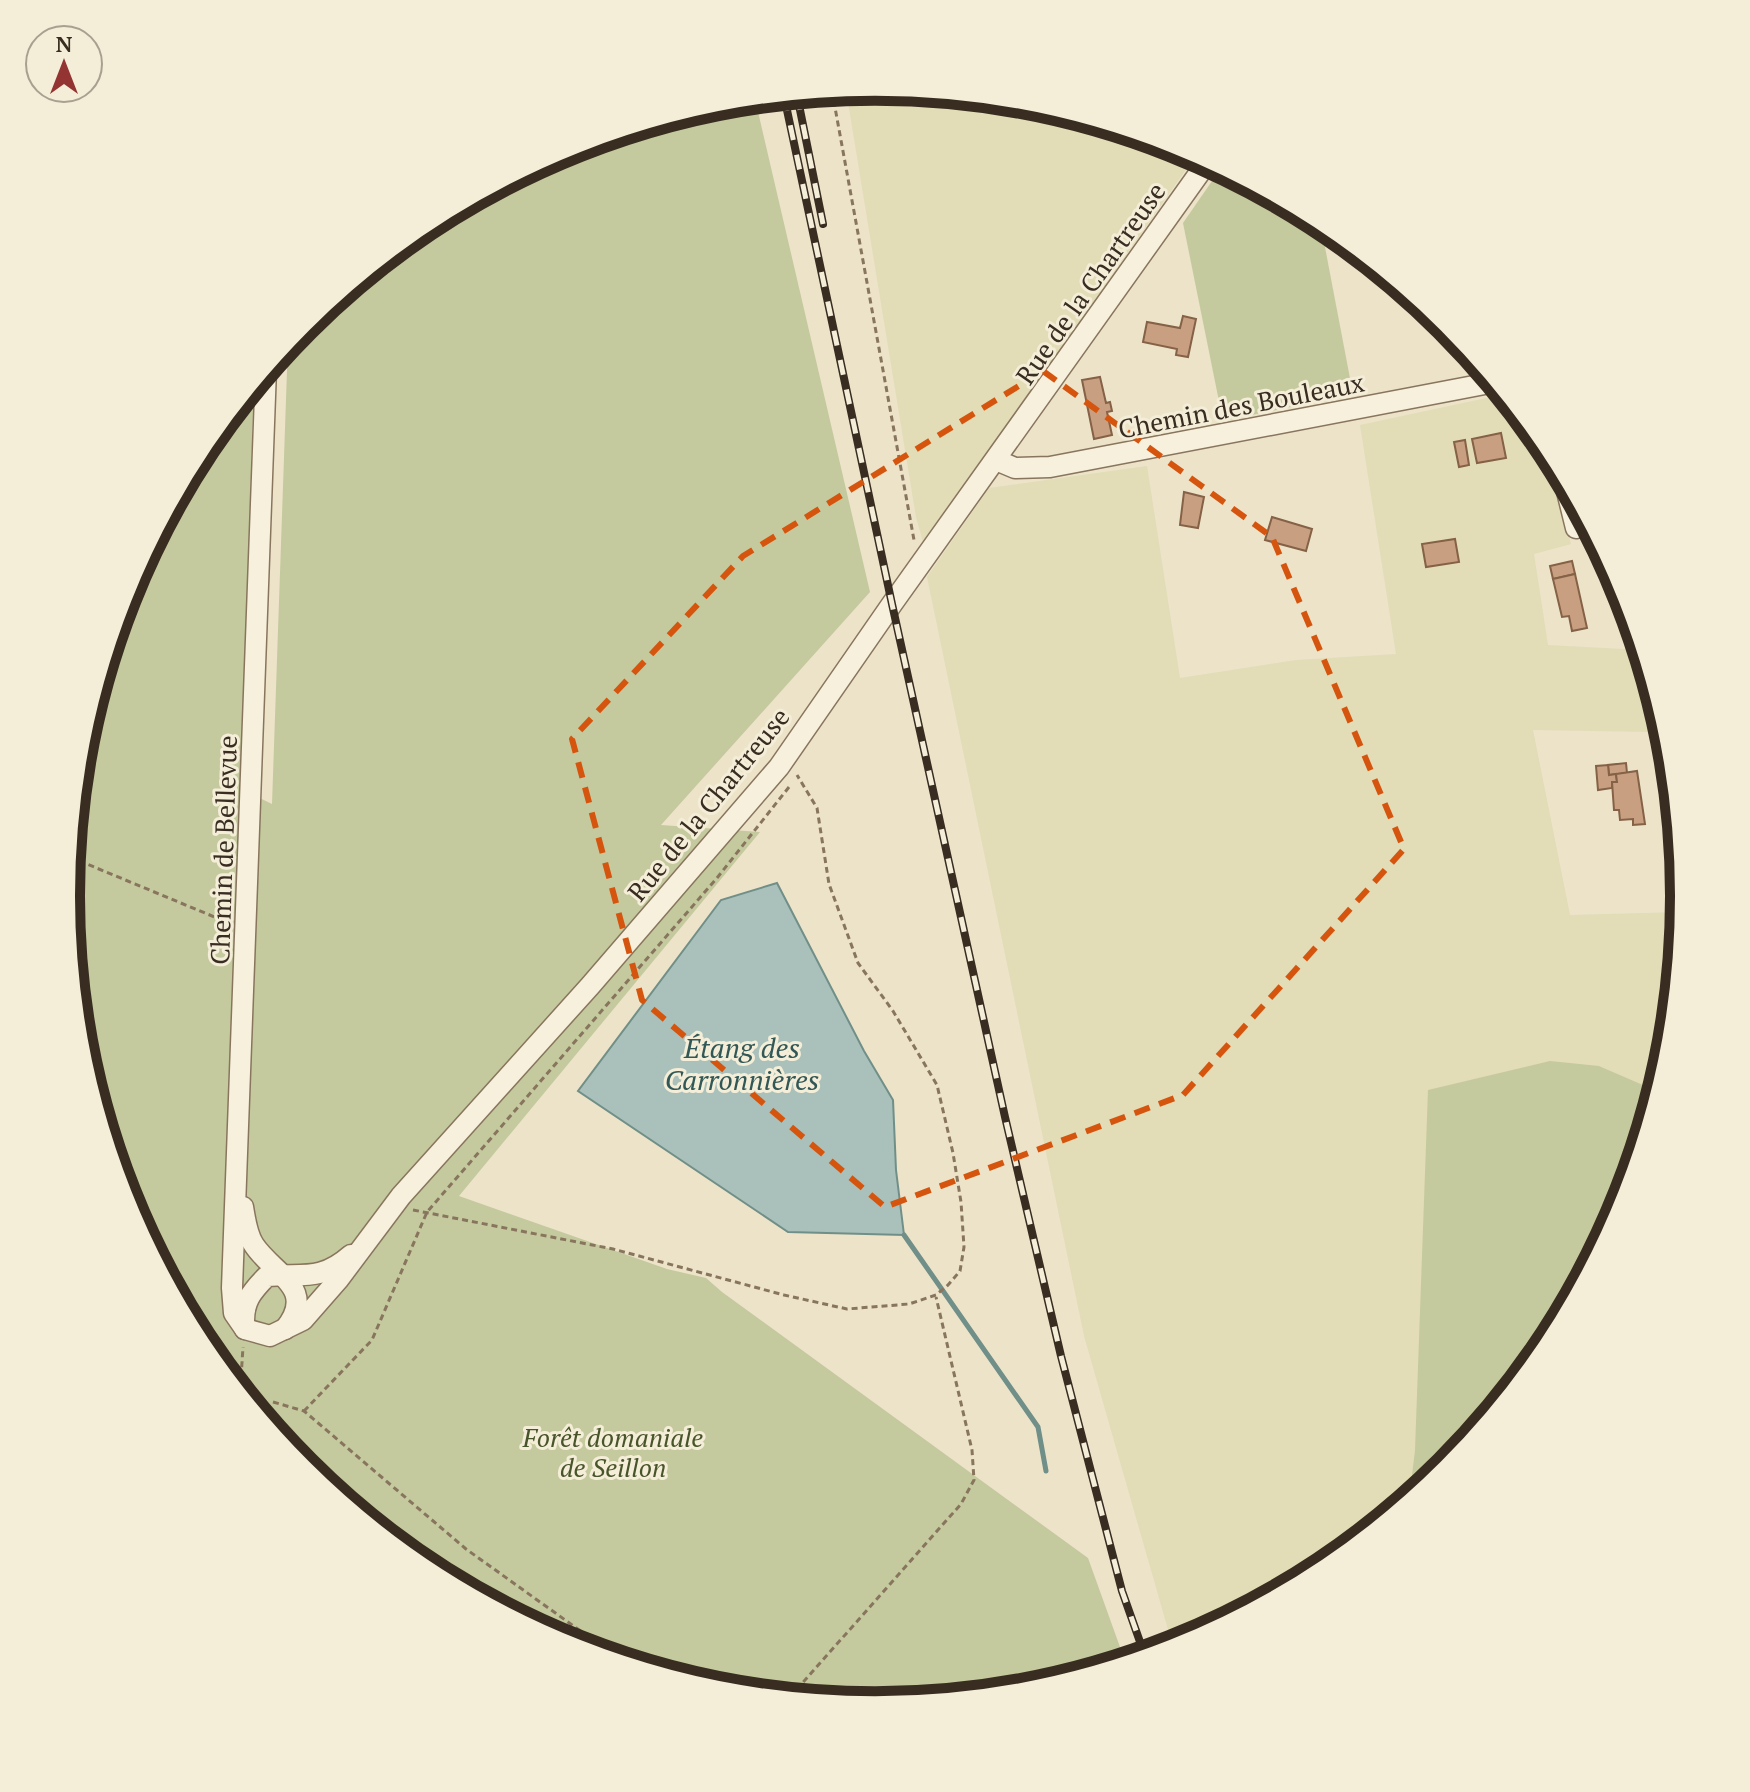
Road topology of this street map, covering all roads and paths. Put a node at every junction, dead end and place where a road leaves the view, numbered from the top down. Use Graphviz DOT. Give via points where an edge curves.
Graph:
graph roads {
  1 [pos="834,103"];
  2 [pos="1201,171"];
  3 [pos="1483,384"];
  4 [pos="265,386"];
  5 [pos="996,460"];
  6 [pos="1574,518"];
  7 [pos="1576,528"];
  8 [pos="919,568"];
  9 [pos="779,767"];
  10 [pos="789,787"];
  11 [pos="81,862"];
  12 [pos="246,930"];
  13 [pos="237,1164"];
  14 [pos="391,1208"];
  15 [pos="427,1212"];
  16 [pos="366,1242"];
  17 [pos="285,1274"];
  18 [pos="936,1295"];
  19 [pos="245,1329"];
  20 [pos="285,1329"];
  21 [pos="241,1376"];
  22 [pos="273,1402"];
  23 [pos="304,1411"];
  24 [pos="589,1637"];
  25 [pos="799,1687"];
  1 -- 8 [label="path"];
  2 -- 5 [label="street, Rue de la Chartreuse"];
  3 -- 5 [label="street, Chemin des Bouleaux" via="1050,467 1015,468"];
  4 -- 12 [label="street, Chemin de Bellevue"];
  5 -- 8 [label="street, Rue de la Chartreuse"];
  6 -- 7 [label="street"];
  8 -- 9 [label="street, Rue de la Chartreuse"];
  9 -- 14 [label="street, Rue de la Chartreuse"];
  9 -- 18 [label="path" via="797,776 817,808 829,884 858,963 937,1085 961,1202 964,1247 960,1271"];
  10 -- 15 [label="path" via="717,878"];
  11 -- 12 [label="path"];
  12 -- 13 [label="street, Chemin de Bellevue"];
  13 -- 17 [label="street" via="252,1243"];
  13 -- 19 [label="street, Chemin de Bellevue" via="232,1288 234,1313"];
  14 -- 15 [label="path"];
  14 -- 16 [label="street, Rue de la Chartreuse"];
  15 -- 18 [label="path" via="613,1249 847,1309 909,1304"];
  15 -- 23 [label="path" via="372,1340"];
  16 -- 17 [label="street" via="321,1273"];
  16 -- 20 [label="street, Rue de la Chartreuse" via="303,1320"];
  17 -- 19 [label="street" via="267,1276 250,1294 243,1309"];
  17 -- 20 [label="street" via="294,1288 295,1306"];
  18 -- 25 [label="path" via="972,1450 974,1480 961,1504"];
  19 -- 20 [label="street" via="270,1336"];
  19 -- 21 [label="path"];
  22 -- 23 [label="path"];
  23 -- 24 [label="path" via="466,1549"];
}
